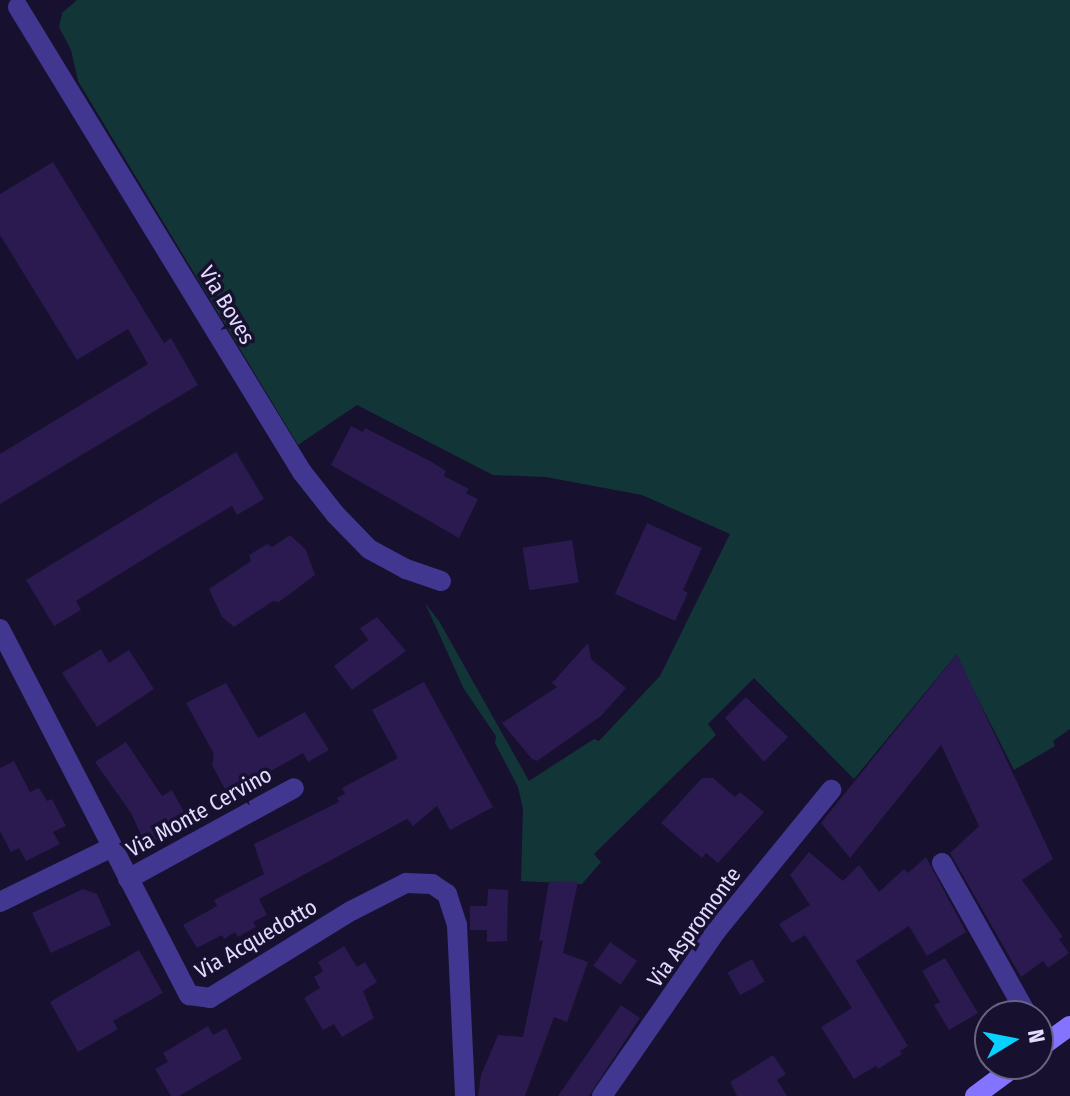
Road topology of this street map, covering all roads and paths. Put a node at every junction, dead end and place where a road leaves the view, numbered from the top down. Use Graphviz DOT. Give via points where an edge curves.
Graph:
graph roads {
  1 [pos="15,7"];
  2 [pos="441,581"];
  3 [pos="0,629"];
  4 [pos="294,788"];
  5 [pos="831,790"];
  6 [pos="110,848"];
  7 [pos="942,863"];
  8 [pos="128,879"];
  9 [pos="0,902"];
  10 [pos="1019,1000"];
  11 [pos="996,1080"];
  12 [pos="465,1096"];
  13 [pos="602,1096"];
  14 [pos="975,1096"];
  1 -- 2 [label="street, Via Boves" via="302,472 369,549"];
  3 -- 6 [label="street, Via Acquedotto"];
  4 -- 8 [label="street, Via Monte Cervino"];
  5 -- 13 [label="street, Via Aspromonte" via="717,930"];
  6 -- 8 [label="street, Via Acquedotto"];
  6 -- 9 [label="street"];
  7 -- 10 [label="street"];
  8 -- 12 [label="street, Via Acquedotto" via="184,989 203,999 395,887 421,882 441,888 454,907 457,925"];
  11 -- 14 [label="main road"];
}
